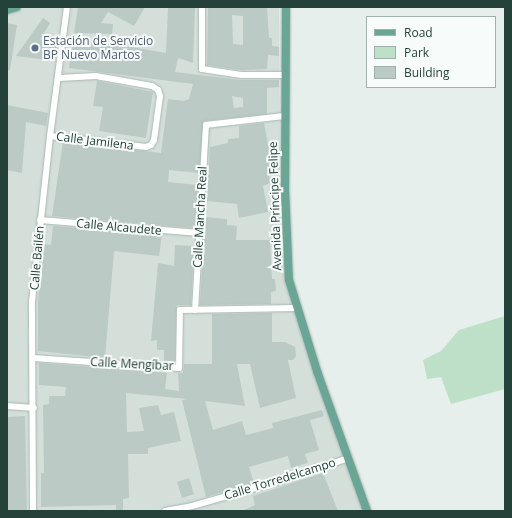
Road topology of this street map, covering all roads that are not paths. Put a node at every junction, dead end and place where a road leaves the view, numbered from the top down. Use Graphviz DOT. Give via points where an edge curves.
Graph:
graph roads {
  1 [pos="17,7"];
  2 [pos="68,7"];
  3 [pos="202,7"];
  4 [pos="286,7"];
  5 [pos="7,10"];
  6 [pos="286,75"];
  7 [pos="59,78"];
  8 [pos="285,116"];
  9 [pos="50,136"];
  10 [pos="40,220"];
  11 [pos="199,233"];
  12 [pos="296,308"];
  13 [pos="195,310"];
  14 [pos="34,358"];
  15 [pos="7,406"];
  16 [pos="34,408"];
  17 [pos="348,458"];
  18 [pos="33,511"];
  19 [pos="165,511"];
  20 [pos="367,511"];
  1 -- 5 [label="main road"];
  2 -- 7 [label="street, Calle Bailén"];
  3 -- 6 [label="street" via="202,69 242,74"];
  4 -- 6 [label="main road, Avenida Príncipe Felipe"];
  6 -- 8 [label="main road, Avenida Príncipe Felipe"];
  7 -- 9 [label="street, Calle Bailén"];
  7 -- 9 [label="street, Calle Jamilena" via="96,76 152,86 158,90 160,96 154,140 146,147"];
  8 -- 11 [label="street, Calle Mancha Real" via="206,125"];
  8 -- 12 [label="main road, Avenida Príncipe Felipe" via="287,249 289,280"];
  9 -- 10 [label="street, Calle Bailén"];
  10 -- 11 [label="street, Calle Alcaudete"];
  10 -- 14 [label="street, Calle Bailén" via="32,302"];
  11 -- 13 [label="street, Calle Mancha Real"];
  12 -- 13 [label="street, Calle Mengíbar"];
  12 -- 17 [label="main road, Avenida Príncipe Felipe"];
  13 -- 14 [label="street, Calle Mengíbar" via="180,310 179,368"];
  14 -- 16 [label="street, Calle Bailén"];
  15 -- 16 [label="street"];
  16 -- 18 [label="street, Calle Bailén"];
  17 -- 19 [label="street, Calle Torredelcampo" via="297,476 192,506"];
  17 -- 20 [label="main road, Avenida Príncipe Felipe"];
}
